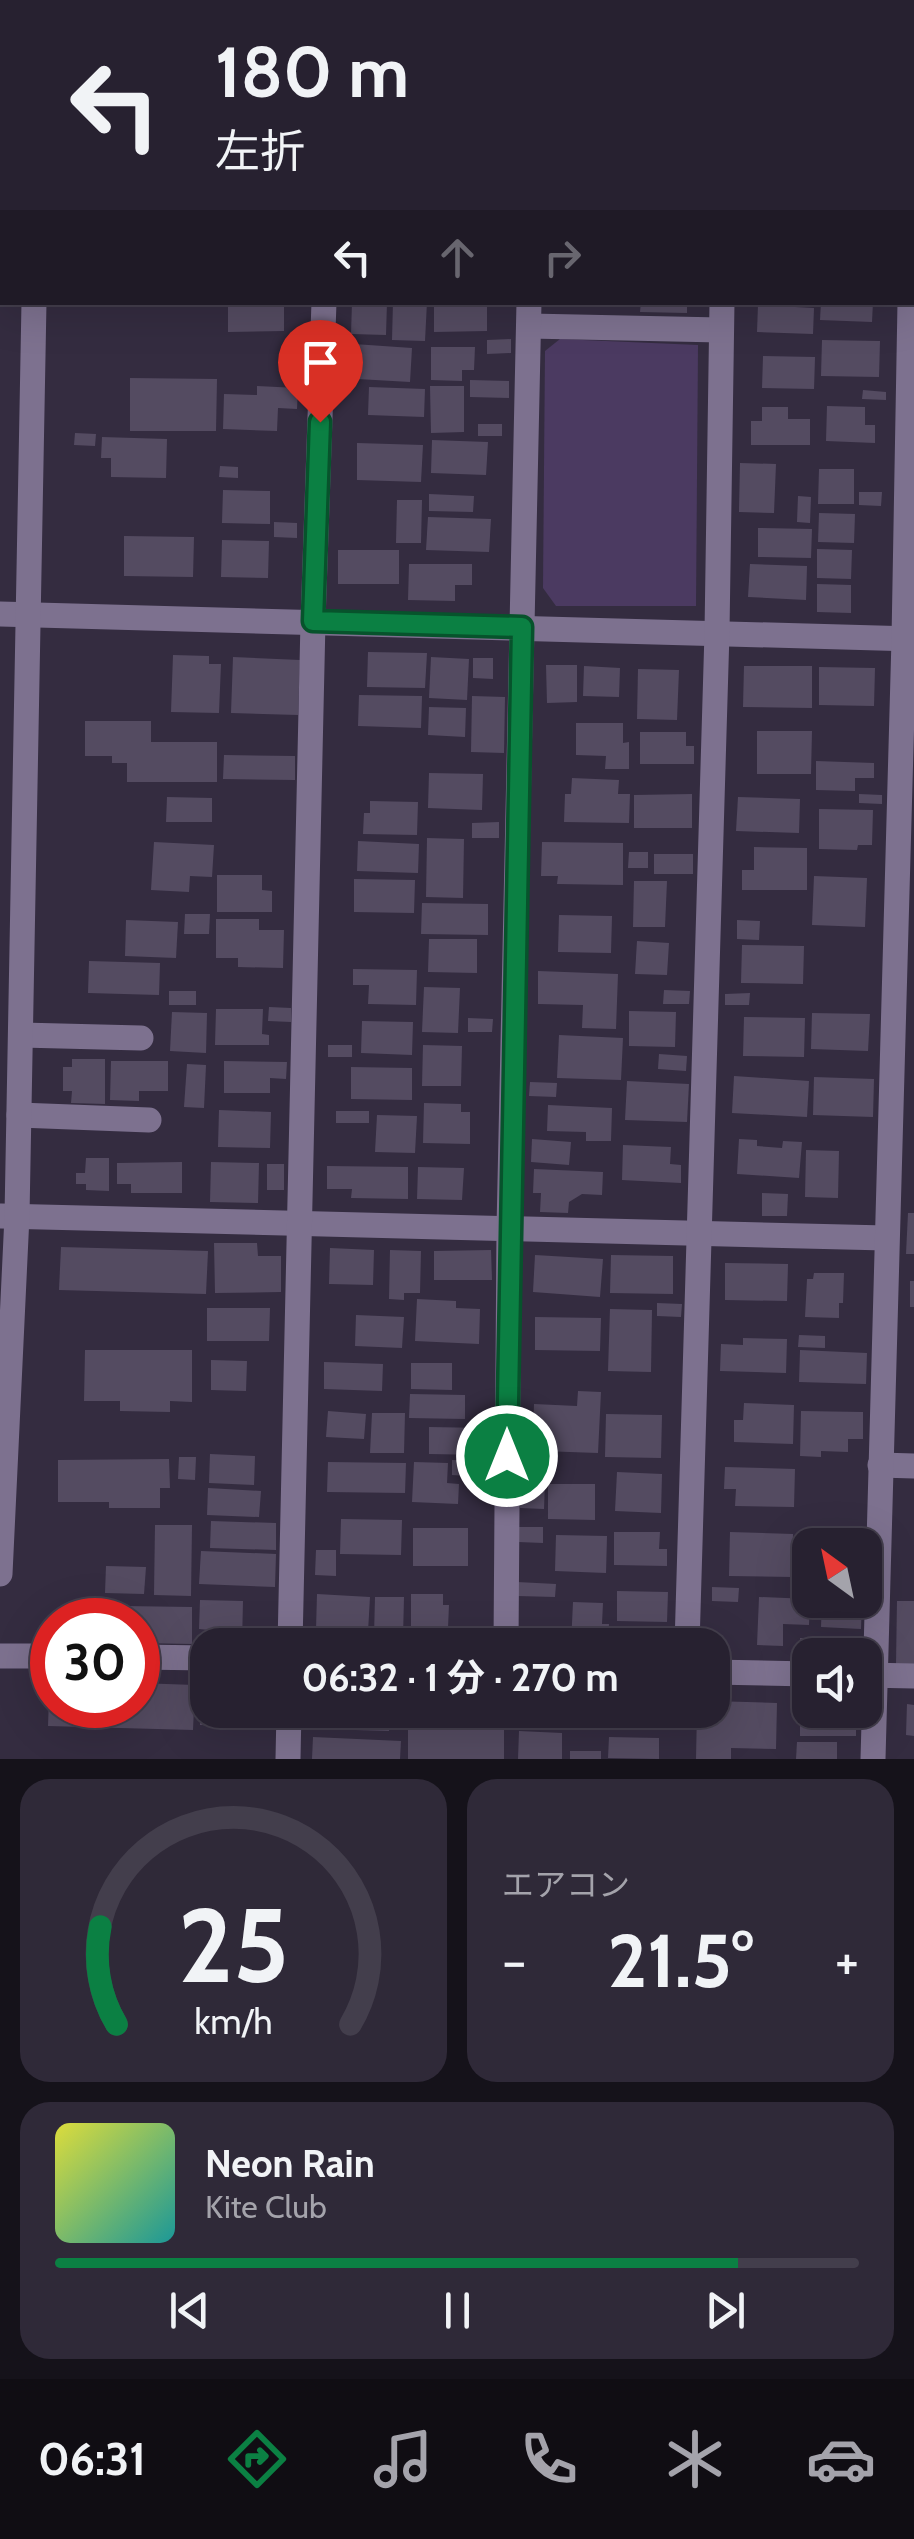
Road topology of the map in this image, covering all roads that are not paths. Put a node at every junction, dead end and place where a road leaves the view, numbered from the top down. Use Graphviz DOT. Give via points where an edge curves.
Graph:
graph roads {
  1 [pos="34,305"];
  2 [pos="324,305"];
  3 [pos="722,305"];
  4 [pos="910,305"];
  5 [pos="529,314"];
  6 [pos="721,330"];
  7 [pos="0,614"];
  8 [pos="28,615"];
  9 [pos="313,621"];
  10 [pos="522,627"];
  11 [pos="717,632"];
  12 [pos="909,639"];
  13 [pos="21,1035"];
  14 [pos="141,1038"];
  15 [pos="902,1050"];
  16 [pos="19,1115"];
  17 [pos="149,1120"];
  18 [pos="8,1216"];
  19 [pos="300,1224"];
  20 [pos="509,1228"];
  21 [pos="700,1233"];
  22 [pos="886,1238"];
  23 [pos="880,1466"];
  24 [pos="914,1466"];
  25 [pos="0,1574"];
  26 [pos="290,1628"];
  27 [pos="506,1628"];
  28 [pos="688,1628"];
  29 [pos="872,1638"];
  30 [pos="0,1656"];
  31 [pos="30,1656"];
  32 [pos="160,1657"];
  33 [pos="190,1658"];
  34 [pos="730,1672"];
  35 [pos="792,1674"];
  36 [pos="882,1675"];
  37 [pos="914,1676"];
  38 [pos="289,1728"];
  39 [pos="872,1728"];
  40 [pos="288,1759"];
  41 [pos="873,1759"];
  1 -- 8 [label="street"];
  2 -- 9 [label="street"];
  3 -- 6 [label="street"];
  4 -- 12 [label="street"];
  5 -- 6 [label="street"];
  5 -- 10 [label="street"];
  6 -- 11 [label="street"];
  7 -- 8 [label="street"];
  8 -- 9 [label="street"];
  8 -- 13 [label="street"];
  9 -- 10 [label="street"];
  9 -- 19 [label="street"];
  10 -- 11 [label="street"];
  10 -- 20 [label="street"];
  11 -- 12 [label="street"];
  11 -- 21 [label="street"];
  12 -- 15 [label="street"];
  13 -- 14 [label="street"];
  13 -- 16 [label="street"];
  15 -- 22 [label="street"];
  16 -- 17 [label="street"];
  16 -- 18 [label="street"];
  18 -- 19 [label="street"];
  18 -- 25 [label="street"];
  19 -- 20 [label="street"];
  19 -- 26 [label="street"];
  20 -- 21 [label="street"];
  20 -- 27 [label="street"];
  21 -- 22 [label="street"];
  21 -- 28 [label="street"];
  22 -- 23 [label="street"];
  23 -- 24 [label="street"];
  23 -- 29 [label="street"];
  30 -- 31 [label="street"];
  32 -- 33 [label="street"];
  34 -- 35 [label="street"];
  36 -- 37 [label="street"];
  38 -- 40 [label="street"];
  39 -- 41 [label="street"];
}
